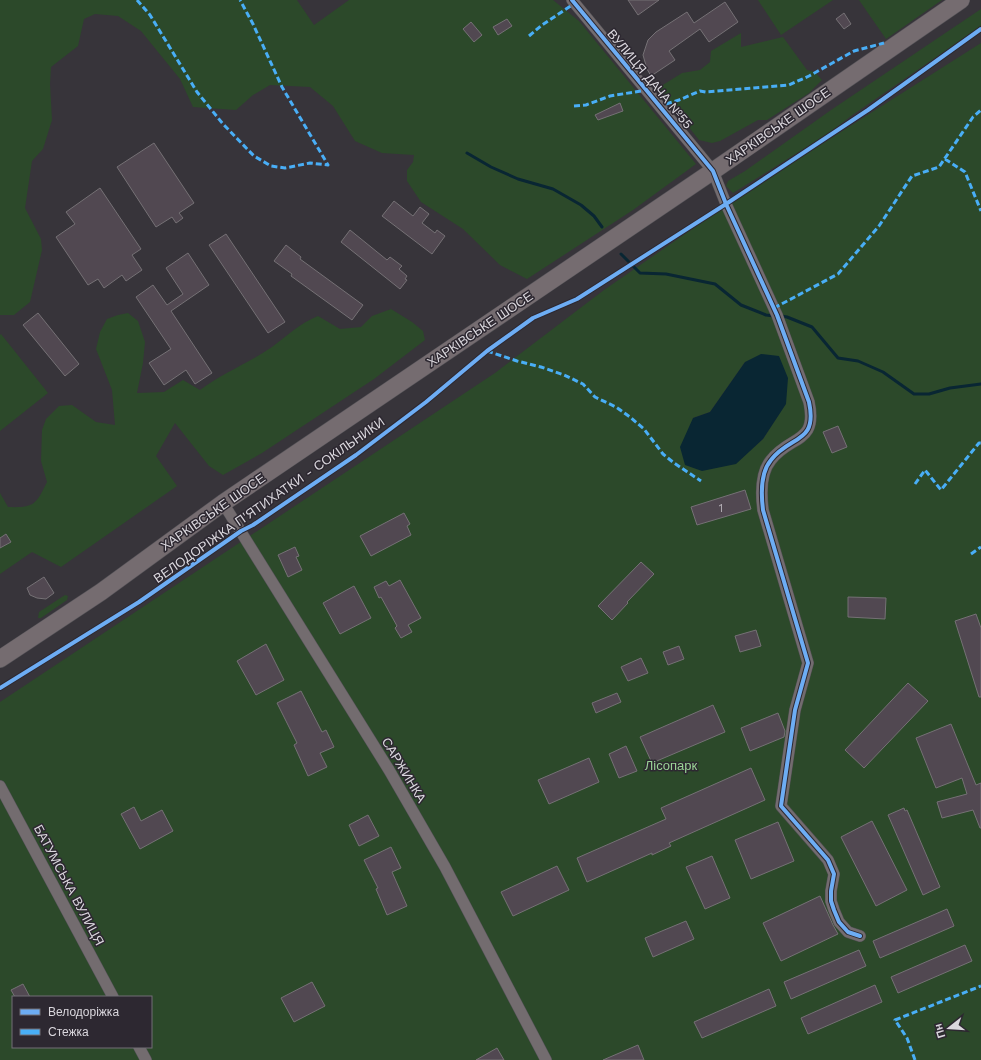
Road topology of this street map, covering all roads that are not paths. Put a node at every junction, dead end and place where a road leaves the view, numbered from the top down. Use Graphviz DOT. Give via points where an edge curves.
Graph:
graph roads {
  1 [pos="572,0"];
  2 [pos="961,0"];
  3 [pos="713,171"];
  4 [pos="223,503"];
  5 [pos="0,659"];
  6 [pos="0,786"];
  7 [pos="860,936"];
  8 [pos="112,996"];
  9 [pos="140,1048"];
  10 [pos="146,1060"];
  11 [pos="546,1060"];
  1 -- 3 [label="street, ВУЛИЦЯ ДАЧА №55"];
  2 -- 3 [label="main road, ХАРКІВСЬКЕ ШОСЕ"];
  3 -- 4 [label="main road, ХАРКІВСЬКЕ ШОСЕ"];
  3 -- 7 [label="street, ВУЛИЦЯ ДАЧА №55" via="786,335 812,415 805,435 771,459 765,468 762,482 763,510 808,663 795,710 781,806 828,860 834,874 831,891 834,910 848,932"];
  4 -- 5 [label="main road, ХАРКІВСЬКЕ ШОСЕ" via="102,592"];
  4 -- 11 [label="street, САРЖИНКА" via="389,770 445,867"];
  6 -- 8 [label="street, БАТУМСЬКА ВУЛИЦЯ"];
  9 -- 10 [label="street"];
}
